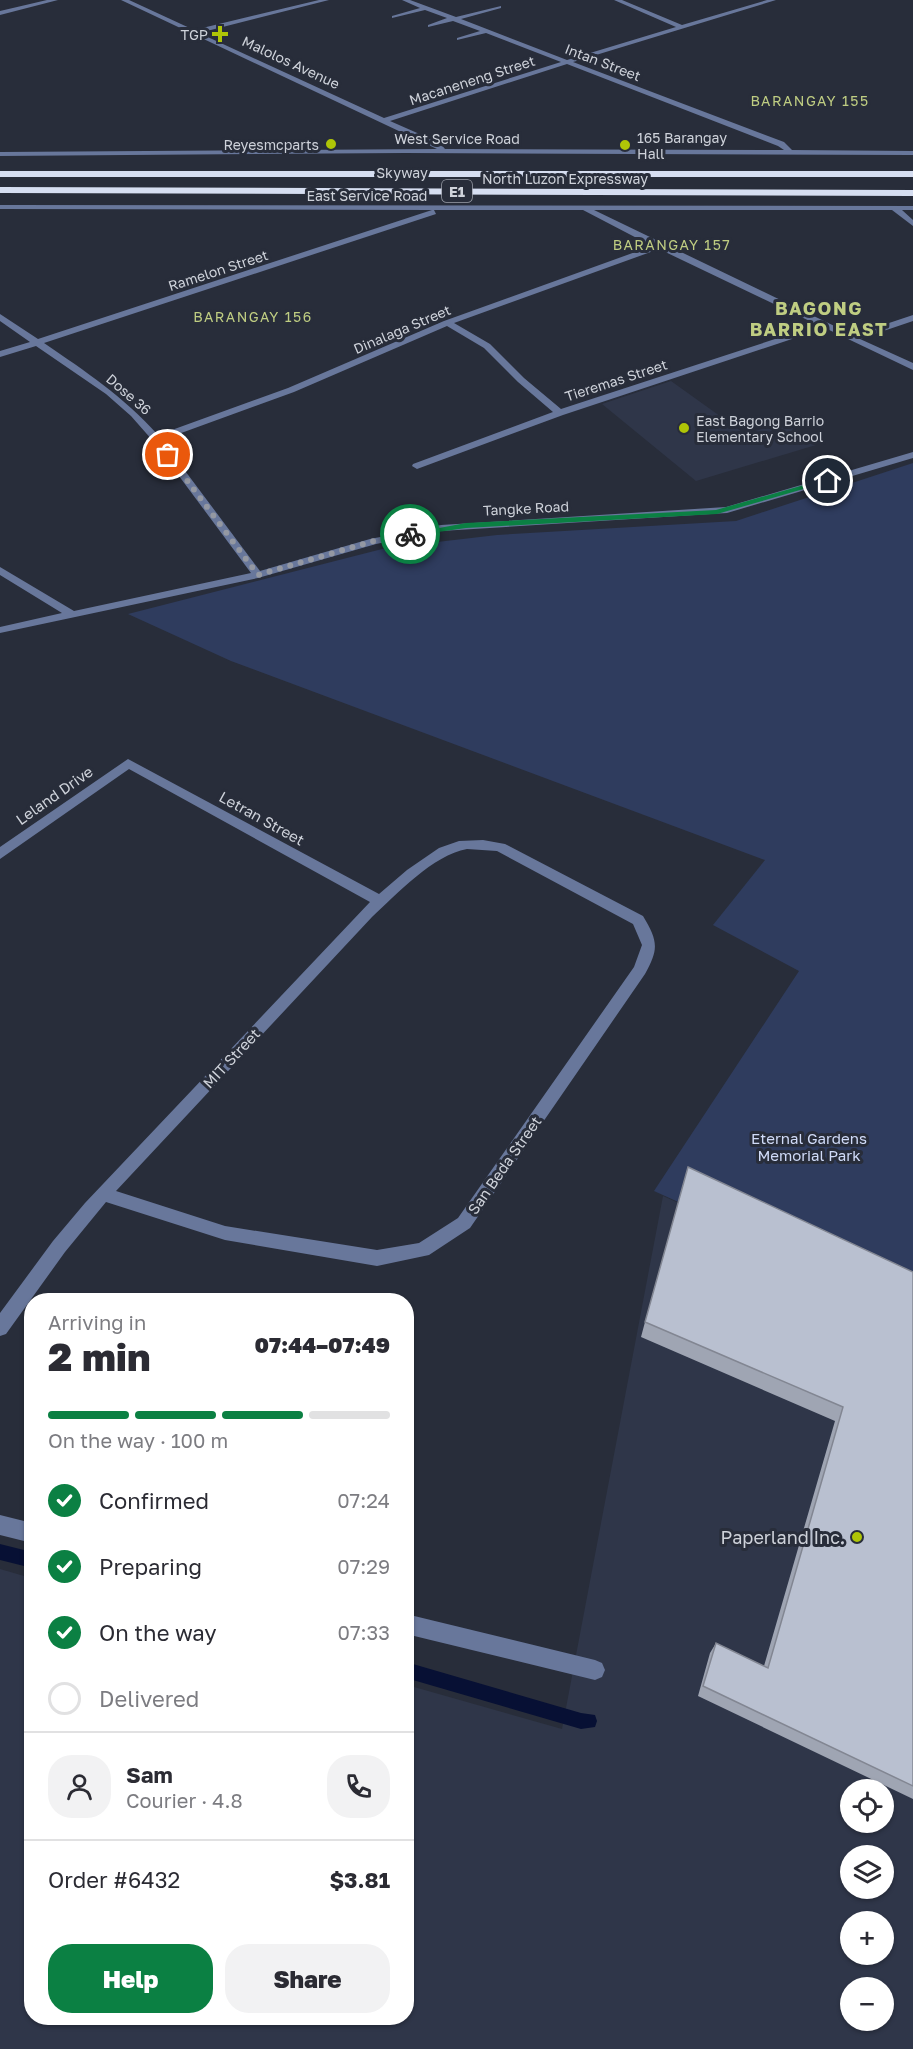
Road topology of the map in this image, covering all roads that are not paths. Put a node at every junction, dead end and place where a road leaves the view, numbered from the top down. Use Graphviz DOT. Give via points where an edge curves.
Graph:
graph roads {
  1 [pos="55,0"];
  2 [pos="124,0"];
  3 [pos="326,0"];
  4 [pos="405,0"];
  5 [pos="617,0"];
  6 [pos="773,0"];
  7 [pos="499,7"];
  8 [pos="425,8"];
  9 [pos="0,13"];
  10 [pos="394,17"];
  11 [pos="454,19"];
  12 [pos="430,26"];
  13 [pos="682,27"];
  14 [pos="486,31"];
  15 [pos="194,32"];
  16 [pos="459,39"];
  17 [pos="568,62"];
  18 [pos="385,120"];
  19 [pos="444,152"];
  20 [pos="790,152"];
  21 [pos="913,153"];
  22 [pos="0,154"];
  23 [pos="0,172"];
  24 [pos="913,172"];
  25 [pos="913,187"];
  26 [pos="0,188"];
  27 [pos="913,193"];
  28 [pos="0,207"];
  29 [pos="443,208"];
  30 [pos="583,208"];
  31 [pos="894,208"];
  32 [pos="913,208"];
  33 [pos="913,225"];
  34 [pos="659,246"];
  35 [pos="0,317"];
  36 [pos="913,318"];
  37 [pos="447,323"];
  38 [pos="826,326"];
  39 [pos="853,338"];
  40 [pos="37,342"];
  41 [pos="0,354"];
  42 [pos="913,367"];
  43 [pos="560,413"];
  44 [pos="156,439"];
  45 [pos="913,455"];
  46 [pos="417,466"];
  47 [pos="0,570"];
  48 [pos="258,575"];
  49 [pos="71,614"];
  50 [pos="0,630"];
  51 [pos="128,764"];
  52 [pos="500,847"];
  53 [pos="0,854"];
  54 [pos="380,901"];
  55 [pos="103,1194"];
  56 [pos="0,1328"];
  57 [pos="0,1525"];
  58 [pos="24,1531"];
  59 [pos="414,1626"];
  60 [pos="595,1670"];
  1 -- 9 [label="street"];
  2 -- 15 [label="street, Malolos Avenue"];
  3 -- 15 [label="street"];
  4 -- 8 [label="street, Intan Street"];
  5 -- 13 [label="street"];
  6 -- 13 [label="street, Macaneneng Street"];
  7 -- 11 [label="street"];
  8 -- 10 [label="street"];
  8 -- 11 [label="street, Intan Street"];
  11 -- 12 [label="street"];
  11 -- 14 [label="street, Intan Street"];
  13 -- 17 [label="street, Macaneneng Street"];
  14 -- 16 [label="street"];
  14 -- 17 [label="street, Intan Street"];
  15 -- 18 [label="street, Malolos Avenue"];
  17 -- 18 [label="street, Macaneneng Street"];
  17 -- 20 [label="street, Intan Street" via="781,144"];
  18 -- 19 [label="street, Malolos Avenue"];
  19 -- 20 [label="street, West Service Road"];
  19 -- 22 [label="street, West Service Road"];
  20 -- 21 [label="street, West Service Road"];
  23 -- 24 [label="highway, Skyway"];
  25 -- 26 [label="highway, Skyway"];
  26 -- 27 [label="highway, North Luzon Expressway / E1"];
  28 -- 29 [label="street, East Service Road"];
  29 -- 30 [label="street, East Service Road"];
  29 -- 40 [label="street, Ramelon Street"];
  30 -- 31 [label="street, East Service Road"];
  30 -- 34 [label="street"];
  31 -- 32 [label="street, East Service Road"];
  31 -- 33 [label="street"];
  34 -- 37 [label="street, Dinalaga Street"];
  34 -- 38 [label="street"];
  35 -- 40 [label="street, Dose 36"];
  36 -- 39 [label="street"];
  37 -- 43 [label="street" via="487,346"];
  37 -- 44 [label="street, Dinalaga Street" via="291,390"];
  38 -- 39 [label="street"];
  38 -- 43 [label="street, Tieremas Street"];
  39 -- 42 [label="street"];
  40 -- 41 [label="street, Ramelon Street"];
  40 -- 44 [label="street, Dose 36" via="109,392"];
  43 -- 46 [label="street, Tieremas Street"];
  44 -- 48 [label="street, Dose 36"];
  45 -- 48 [label="street, Tangke Road" via="727,510 441,528 374,541"];
  47 -- 49 [label="street"];
  48 -- 49 [label="street, Tangke Road"];
  49 -- 50 [label="street, Tangke Road"];
  51 -- 53 [label="street, Leland Drive"];
  51 -- 54 [label="street, Letran Street"];
  52 -- 54 [label="street, MIT Street" via="480,843 457,845 436,855"];
  52 -- 55 [label="street, San Beda Street" via="638,920 650,938 640,970 464,1223 423,1250 377,1258 225,1233"];
  54 -- 55 [label="street, MIT Street"];
  55 -- 56 [label="street, MIT Street" via="18,1299"];
  57 -- 58 [label="street"];
  59 -- 60 [label="street"];
}
